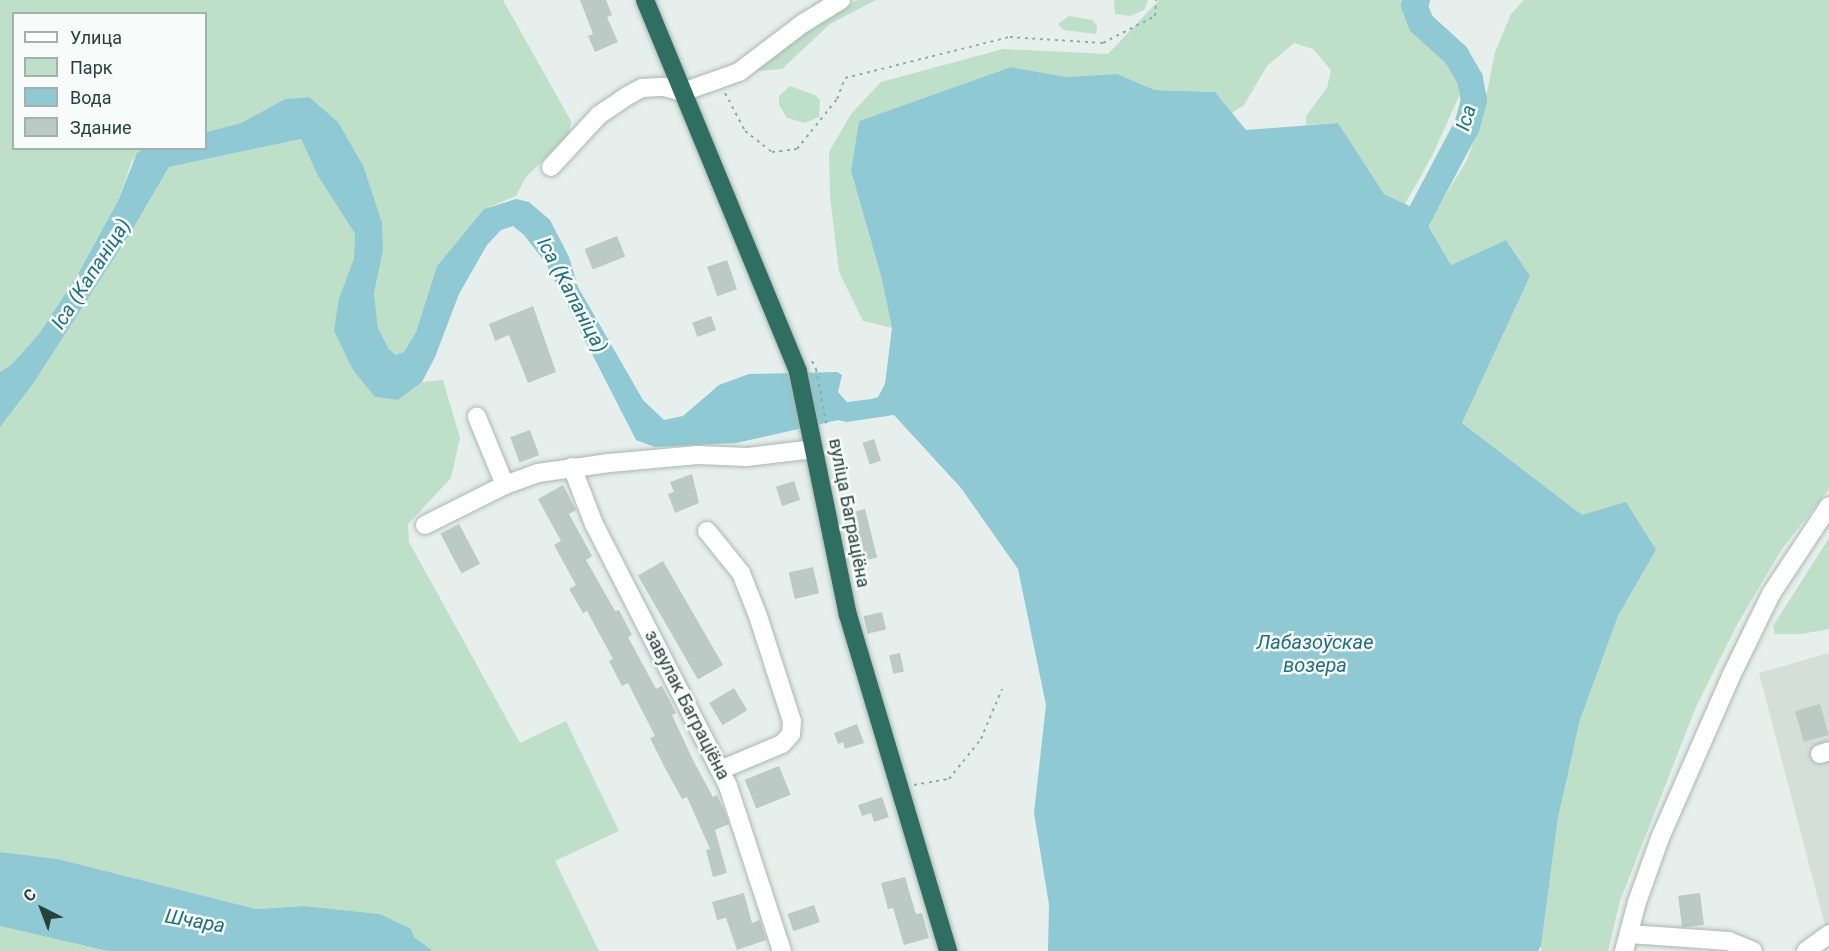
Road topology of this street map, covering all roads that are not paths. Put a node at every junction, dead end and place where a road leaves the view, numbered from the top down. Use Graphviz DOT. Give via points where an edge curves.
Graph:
graph roads {
  1 [pos="645,0"];
  2 [pos="841,0"];
  3 [pos="683,92"];
  4 [pos="551,167"];
  5 [pos="477,417"];
  6 [pos="814,449"];
  7 [pos="572,467"];
  8 [pos="505,485"];
  9 [pos="1829,506"];
  10 [pos="425,525"];
  11 [pos="707,531"];
  12 [pos="720,770"];
  13 [pos="1829,934"];
  14 [pos="1626,943"];
  15 [pos="782,951"];
  16 [pos="948,951"];
  17 [pos="1754,951"];
  18 [pos="1806,951"];
  1 -- 3 [label="highway, вуліца Баграціёна"];
  2 -- 3 [label="street" via="739,72"];
  3 -- 4 [label="street" via="664,87 642,88 627,96 599,115"];
  3 -- 6 [label="highway, вуліца Баграціёна" via="819,427"];
  5 -- 8 [label="street"];
  6 -- 7 [label="street" via="747,457 698,455"];
  6 -- 16 [label="highway, вуліца Баграціёна" via="848,615"];
  7 -- 8 [label="street" via="538,473"];
  7 -- 12 [label="street, завулак Баграціёна" via="594,524"];
  8 -- 10 [label="street"];
  9 -- 14 [label="street" via="1772,594 1731,676 1660,838"];
  11 -- 12 [label="street" via="741,573 792,722 791,734 782,744"];
  12 -- 15 [label="street, завулак Баграціёна"];
  13 -- 18 [label="street"];
  14 -- 17 [label="street" via="1729,941"];
}
